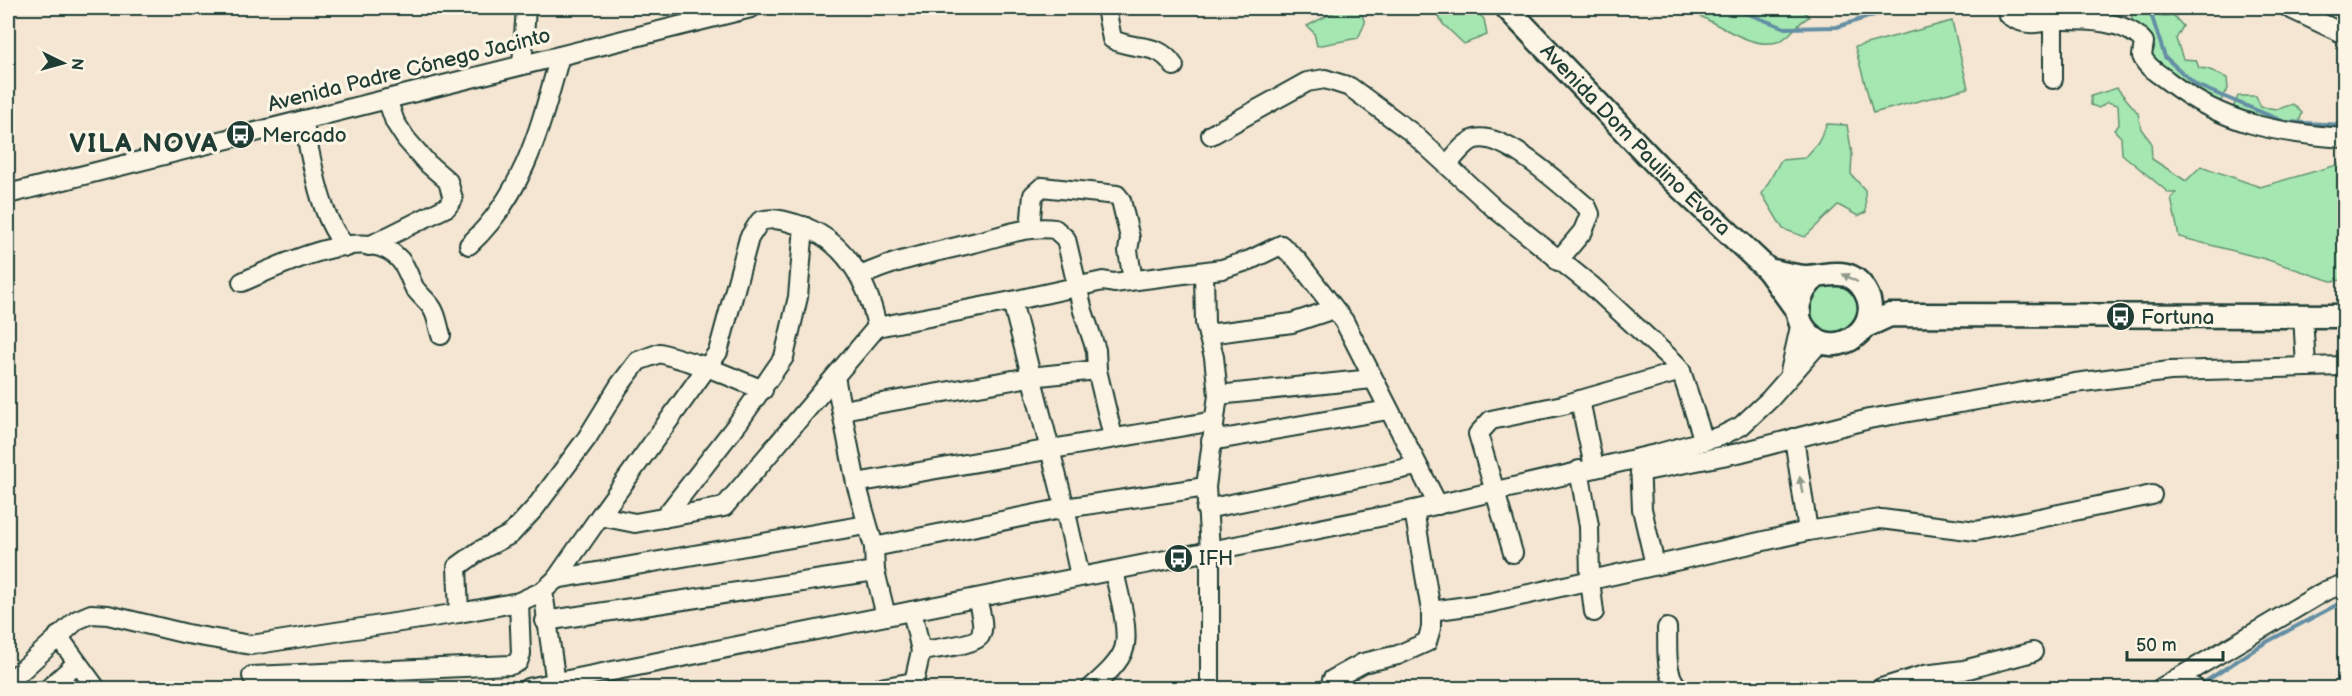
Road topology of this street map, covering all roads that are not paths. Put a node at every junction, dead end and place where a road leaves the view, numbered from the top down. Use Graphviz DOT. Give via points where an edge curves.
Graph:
graph roads {
  1 [pos="526,8"];
  2 [pos="751,8"];
  3 [pos="1106,8"];
  4 [pos="1500,8"];
  5 [pos="1507,8"];
  6 [pos="2007,8"];
  7 [pos="2289,8"];
  8 [pos="2053,20"];
  9 [pos="2344,34"];
  10 [pos="1539,43"];
  11 [pos="560,56"];
  12 [pos="522,65"];
  13 [pos="1174,66"];
  14 [pos="2053,79"];
  15 [pos="387,99"];
  16 [pos="303,120"];
  17 [pos="1212,135"];
  18 [pos="2344,138"];
  19 [pos="1448,164"];
  20 [pos="8,194"];
  21 [pos="804,226"];
  22 [pos="1030,229"];
  23 [pos="469,245"];
  24 [pos="369,246"];
  25 [pos="347,247"];
  26 [pos="1558,261"];
  27 [pos="1768,270"];
  28 [pos="1204,273"];
  29 [pos="861,276"];
  30 [pos="1817,276"];
  31 [pos="1133,280"];
  32 [pos="242,282"];
  33 [pos="1079,287"];
  34 [pos="1012,301"];
  35 [pos="1334,309"];
  36 [pos="1868,315"];
  37 [pos="2303,316"];
  38 [pos="2344,316"];
  39 [pos="1800,318"];
  40 [pos="878,327"];
  41 [pos="441,334"];
  42 [pos="1208,334"];
  43 [pos="1820,342"];
  44 [pos="2306,366"];
  45 [pos="2344,366"];
  46 [pos="707,367"];
  47 [pos="1097,370"];
  48 [pos="1681,371"];
  49 [pos="1790,373"];
  50 [pos="836,376"];
  51 [pos="1030,377"];
  52 [pos="1372,379"];
  53 [pos="763,390"];
  54 [pos="1218,395"];
  55 [pos="1580,400"];
  56 [pos="842,410"];
  57 [pos="1388,410"];
  58 [pos="1214,421"];
  59 [pos="1113,437"];
  60 [pos="1794,438"];
  61 [pos="1211,441"];
  62 [pos="1704,441"];
  63 [pos="1048,447"];
  64 [pos="1640,465"];
  65 [pos="1417,466"];
  66 [pos="1587,469"];
  67 [pos="856,483"];
  68 [pos="1206,486"];
  69 [pos="1493,490"];
  70 [pos="2152,495"];
  71 [pos="1438,505"];
  72 [pos="1065,508"];
  73 [pos="1206,508"];
  74 [pos="1414,510"];
  75 [pos="600,516"];
  76 [pos="664,518"];
  77 [pos="866,525"];
  78 [pos="1808,531"];
  79 [pos="874,547"];
  80 [pos="1210,550"];
  81 [pos="1513,553"];
  82 [pos="1655,565"];
  83 [pos="876,571"];
  84 [pos="1114,571"];
  85 [pos="1080,576"];
  86 [pos="1590,580"];
  87 [pos="2344,584"];
  88 [pos="550,585"];
  89 [pos="977,598"];
  90 [pos="519,602"];
  91 [pos="912,611"];
  92 [pos="1431,611"];
  93 [pos="1594,612"];
  94 [pos="459,613"];
  95 [pos="886,616"];
  96 [pos="545,621"];
  97 [pos="1667,628"];
  98 [pos="58,636"];
  99 [pos="251,645"];
  100 [pos="921,651"];
  101 [pos="2033,652"];
  102 [pos="77,663"];
  103 [pos="371,670"];
  104 [pos="2178,678"];
  105 [pos="253,682"];
  106 [pos="8,683"];
  107 [pos="913,685"];
  108 [pos="543,687"];
  109 [pos="49,688"];
  110 [pos="96,688"];
  111 [pos="373,688"];
  112 [pos="880,688"];
  113 [pos="1091,688"];
  114 [pos="1210,688"];
  115 [pos="1330,688"];
  116 [pos="1679,688"];
  117 [pos="1881,688"];
  118 [pos="2161,688"];
  119 [pos="2196,688"];
  1 -- 12 [label="street"];
  2 -- 11 [label="street, Avenida Padre Cónego Jacinto"];
  3 -- 13 [label="street" via="1112,39 1158,50"];
  4 -- 10 [label="street"];
  5 -- 10 [label="main road, Avenida Dom Paulino Évora"];
  6 -- 8 [label="street" via="2008,15 2018,22 2036,24"];
  7 -- 9 [label="street"];
  8 -- 14 [label="street"];
  8 -- 18 [label="street" via="2116,26 2140,37 2144,42 2142,56 2148,65 2189,97 2224,115 2256,127"];
  10 -- 27 [label="main road, Avenida Dom Paulino Évora"];
  11 -- 12 [label="street, Avenida Padre Cónego Jacinto"];
  11 -- 23 [label="street" via="535,142 519,181 487,228"];
  12 -- 15 [label="street, Avenida Padre Cónego Jacinto"];
  15 -- 16 [label="street, Avenida Padre Cónego Jacinto"];
  15 -- 24 [label="street" via="406,139 448,182 453,199 447,207"];
  16 -- 20 [label="street, Avenida Padre Cónego Jacinto"];
  16 -- 25 [label="street" via="326,209 339,240"];
  17 -- 19 [label="street" via="1307,82 1325,80 1350,87"];
  19 -- 26 [label="street"];
  19 -- 26 [label="street" via="1469,142 1485,138 1518,151 1587,207 1588,222"];
  21 -- 29 [label="street" via="820,232"];
  21 -- 46 [label="street" via="773,217 754,227 718,352"];
  21 -- 53 [label="street" via="798,297 784,357"];
  22 -- 29 [label="street" via="930,253"];
  22 -- 31 [label="street" via="1033,195 1042,187 1117,195 1130,238"];
  22 -- 33 [label="street" via="1055,229 1066,239"];
  24 -- 25 [label="street"];
  24 -- 41 [label="street" via="388,250 404,264 431,308"];
  25 -- 32 [label="street" via="308,253"];
  26 -- 48 [label="street" via="1592,286"];
  27 -- 30 [label="main road"];
  27 -- 39 [label="main road, Avenida Dom Paulino Évora"];
  28 -- 31 [label="street"];
  28 -- 35 [label="street" via="1250,260 1281,245"];
  28 -- 42 [label="street"];
  29 -- 40 [label="street"];
  36 -- 30 [label="main road, one-way" via="1866,292 1851,276"];
  30 -- 39 [label="main road" via="1801,293"];
  31 -- 33 [label="street"];
  33 -- 34 [label="street"];
  33 -- 47 [label="street" via="1096,350"];
  34 -- 40 [label="street"];
  34 -- 51 [label="street"];
  35 -- 42 [label="street" via="1292,323"];
  35 -- 52 [label="street" via="1357,342"];
  36 -- 37 [label="main road"];
  36 -- 43 [label="main road" via="1851,340"];
  37 -- 38 [label="main road"];
  37 -- 44 [label="street"];
  39 -- 43 [label="main road" via="1811,336"];
  39 -- 49 [label="street"];
  40 -- 50 [label="street"];
  42 -- 54 [label="street"];
  43 -- 49 [label="street"];
  44 -- 45 [label="street"];
  44 -- 60 [label="street" via="2170,371 2075,383 1869,419"];
  46 -- 53 [label="street"];
  46 -- 75 [label="street"];
  46 -- 94 [label="street" via="660,353 638,361 535,508 511,534 457,567"];
  47 -- 51 [label="street"];
  47 -- 59 [label="street"];
  48 -- 55 [label="street"];
  48 -- 62 [label="street"];
  49 -- 62 [label="street" via="1741,426"];
  50 -- 56 [label="street"];
  50 -- 76 [label="street" via="724,507"];
  51 -- 56 [label="street"];
  51 -- 63 [label="street"];
  52 -- 54 [label="street"];
  52 -- 57 [label="street"];
  53 -- 76 [label="street"];
  54 -- 58 [label="street"];
  55 -- 66 [label="street"];
  55 -- 69 [label="street" via="1491,420 1483,426 1478,434"];
  56 -- 67 [label="street"];
  57 -- 61 [label="street"];
  57 -- 65 [label="street"];
  58 -- 59 [label="street"];
  58 -- 61 [label="street"];
  59 -- 63 [label="street"];
  60 -- 64 [label="street"];
  78 -- 60 [label="street, one-way"];
  61 -- 68 [label="street"];
  62 -- 64 [label="street"];
  63 -- 67 [label="street"];
  63 -- 72 [label="street"];
  64 -- 66 [label="street"];
  64 -- 82 [label="street" via="1642,509"];
  65 -- 71 [label="street"];
  65 -- 73 [label="street"];
  66 -- 69 [label="street"];
  66 -- 86 [label="street"];
  67 -- 77 [label="street"];
  68 -- 72 [label="street"];
  68 -- 73 [label="street"];
  69 -- 71 [label="street"];
  69 -- 81 [label="street"];
  70 -- 78 [label="street" via="1976,531 1881,519"];
  71 -- 74 [label="street"];
  72 -- 79 [label="street"];
  72 -- 85 [label="street"];
  73 -- 80 [label="street"];
  74 -- 80 [label="street"];
  74 -- 92 [label="street"];
  75 -- 76 [label="street" via="635,523"];
  75 -- 88 [label="street"];
  77 -- 79 [label="street"];
  77 -- 88 [label="street"];
  78 -- 82 [label="street"];
  79 -- 83 [label="street"];
  80 -- 84 [label="street"];
  80 -- 114 [label="street"];
  82 -- 86 [label="street"];
  83 -- 95 [label="street"];
  83 -- 96 [label="street"];
  84 -- 85 [label="street"];
  84 -- 113 [label="street" via="1126,633 1124,650"];
  85 -- 89 [label="street"];
  86 -- 92 [label="street" via="1489,603"];
  86 -- 93 [label="street"];
  87 -- 104 [label="street" via="2325,591"];
  88 -- 90 [label="street"];
  88 -- 96 [label="street"];
  89 -- 91 [label="street"];
  89 -- 100 [label="street" via="983,624 981,635 974,641"];
  90 -- 94 [label="street"];
  90 -- 103 [label="street" via="518,662"];
  91 -- 95 [label="street"];
  91 -- 100 [label="street"];
  92 -- 115 [label="street" via="1427,642 1398,655 1363,663 1332,680"];
  94 -- 99 [label="street"];
  95 -- 108 [label="street"];
  96 -- 108 [label="street"];
  97 -- 116 [label="street" via="1669,668 1672,682"];
  98 -- 99 [label="street" via="77,620 108,615"];
  98 -- 102 [label="street"];
  98 -- 106 [label="street"];
  99 -- 105 [label="street"];
  100 -- 107 [label="street"];
  101 -- 117 [label="street"];
  102 -- 109 [label="street"];
  102 -- 110 [label="street"];
  103 -- 105 [label="street"];
  103 -- 111 [label="street"];
  104 -- 118 [label="street"];
  104 -- 119 [label="street"];
  107 -- 112 [label="street"];
}
